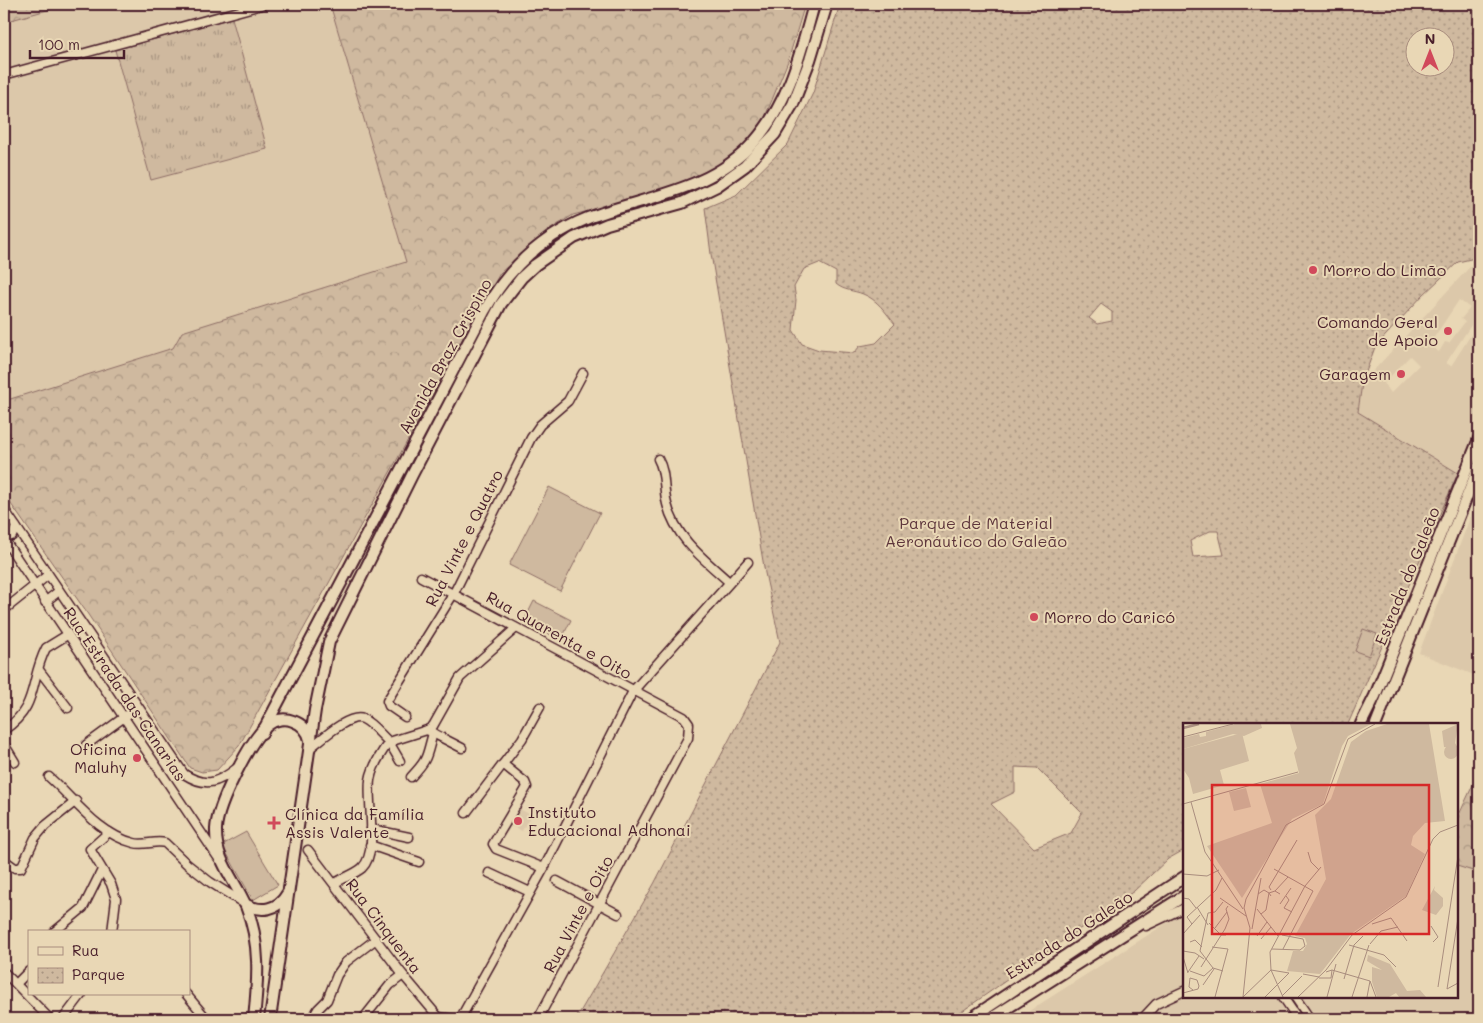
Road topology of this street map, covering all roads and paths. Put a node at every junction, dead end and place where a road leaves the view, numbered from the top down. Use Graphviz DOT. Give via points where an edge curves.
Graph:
graph roads {
  1 [pos="265,4"];
  2 [pos="814,4"];
  3 [pos="827,4"];
  4 [pos="4,75"];
  5 [pos="583,373"];
  6 [pos="1479,439"];
  7 [pos="658,459"];
  8 [pos="1479,466"];
  9 [pos="4,509"];
  10 [pos="16,527"];
  11 [pos="4,538"];
  12 [pos="748,562"];
  13 [pos="48,575"];
  14 [pos="421,577"];
  15 [pos="729,582"];
  16 [pos="34,586"];
  17 [pos="59,591"];
  18 [pos="454,593"];
  19 [pos="45,602"];
  20 [pos="4,610"];
  21 [pos="516,628"];
  22 [pos="67,635"];
  23 [pos="39,670"];
  24 [pos="633,691"];
  25 [pos="138,707"];
  26 [pos="540,707"];
  27 [pos="68,708"];
  28 [pos="405,717"];
  29 [pos="684,717"];
  30 [pos="124,718"];
  31 [pos="1362,723"];
  32 [pos="1376,723"];
  33 [pos="4,730"];
  34 [pos="430,731"];
  35 [pos="262,733"];
  36 [pos="389,742"];
  37 [pos="4,744"];
  38 [pos="86,745"];
  39 [pos="310,746"];
  40 [pos="462,748"];
  41 [pos="400,761"];
  42 [pos="15,762"];
  43 [pos="503,764"];
  44 [pos="241,765"];
  45 [pos="49,777"];
  46 [pos="410,777"];
  47 [pos="76,801"];
  48 [pos="466,813"];
  49 [pos="371,829"];
  50 [pos="109,832"];
  51 [pos="409,838"];
  52 [pos="370,845"];
  53 [pos="308,850"];
  54 [pos="4,860"];
  55 [pos="419,862"];
  56 [pos="223,866"];
  57 [pos="544,868"];
  58 [pos="102,870"];
  59 [pos="489,873"];
  60 [pos="1183,878"];
  61 [pos="556,881"];
  62 [pos="334,882"];
  63 [pos="288,892"];
  64 [pos="530,892"];
  65 [pos="1183,897"];
  66 [pos="599,903"];
  67 [pos="245,904"];
  68 [pos="1183,908"];
  69 [pos="618,914"];
  70 [pos="56,930"];
  71 [pos="112,930"];
  72 [pos="376,940"];
  73 [pos="1096,954"];
  74 [pos="4,972"];
  75 [pos="28,972"];
  76 [pos="403,975"];
  77 [pos="17,983"];
  78 [pos="1183,991"];
  79 [pos="28,995"];
  80 [pos="29,996"];
  81 [pos="81,996"];
  82 [pos="188,996"];
  83 [pos="1284,998"];
  84 [pos="1296,998"];
  85 [pos="440,1018"];
  86 [pos="50,1019"];
  87 [pos="64,1019"];
  88 [pos="207,1019"];
  89 [pos="254,1019"];
  90 [pos="270,1019"];
  91 [pos="312,1019"];
  92 [pos="363,1019"];
  93 [pos="453,1019"];
  94 [pos="460,1019"];
  95 [pos="538,1019"];
  96 [pos="970,1019"];
  97 [pos="990,1019"];
  98 [pos="1142,1019"];
  99 [pos="1298,1019"];
  100 [pos="1310,1019"];
  1 -- 4 [label="street"];
  2 -- 35 [label="main road, Avenida Braz Crispino" via="786,92 766,127 740,156 684,189 571,226 538,246 507,276"];
  3 -- 39 [label="main road, Avenida Braz Crispino" via="793,104 774,134 745,166 717,186 682,203 607,224 574,238 548,254 511,290 412,475 329,642"];
  5 -- 18 [label="street, Rua Vinte e Quatro" via="568,401 540,425 531,438"];
  6 -- 31 [label="main road, Estrada do Galeão"];
  7 -- 15 [label="street" via="663,468 667,503 676,528 693,550"];
  8 -- 32 [label="main road, Estrada do Galeão"];
  9 -- 10 [label="street, Rua Estrada das Canarias"];
  10 -- 11 [label="street" via="12,536"];
  10 -- 13 [label="street, Rua Estrada das Canarias"];
  11 -- 16 [label="street, Rua Estrada das Canarias"];
  12 -- 15 [label="street"];
  13 -- 16 [label="street"];
  13 -- 17 [label="street, Rua Estrada das Canarias"];
  14 -- 18 [label="street, Rua Quarenta e Oito"];
  15 -- 24 [label="street"];
  16 -- 19 [label="street, Rua Estrada das Canarias"];
  16 -- 20 [label="street"];
  17 -- 19 [label="street"];
  17 -- 25 [label="street, Rua Estrada das Canarias"];
  18 -- 21 [label="street, Rua Quarenta e Oito"];
  18 -- 28 [label="street, Rua Vinte e Quatro" via="388,701 389,706"];
  19 -- 22 [label="street, Rua Estrada das Canarias"];
  21 -- 24 [label="street, Rua Quarenta e Oito"];
  21 -- 34 [label="street" via="460,678"];
  22 -- 23 [label="street" via="46,648"];
  22 -- 30 [label="street, Rua Estrada das Canarias"];
  23 -- 27 [label="street"];
  23 -- 33 [label="street" via="22,717"];
  24 -- 29 [label="street, Rua Quarenta e Oito"];
  24 -- 57 [label="street"];
  25 -- 30 [label="street"];
  25 -- 44 [label="street, Rua Estrada das Canarias" via="184,774 195,781 224,778"];
  26 -- 43 [label="street"];
  29 -- 66 [label="street, Rua Vinte e Oito" via="690,728 688,738"];
  30 -- 38 [label="street"];
  30 -- 56 [label="street, Rua Estrada das Canarias"];
  34 -- 36 [label="street"];
  34 -- 40 [label="street"];
  34 -- 46 [label="street" via="431,747"];
  35 -- 39 [label="main road" via="271,723 290,720 306,731"];
  35 -- 44 [label="main road, Avenida Braz Crispino"];
  36 -- 39 [label="street" via="366,721 356,718"];
  36 -- 41 [label="street"];
  36 -- 49 [label="street" via="370,779"];
  37 -- 42 [label="street"];
  39 -- 63 [label="main road, Avenida Braz Crispino"];
  43 -- 48 [label="street"];
  43 -- 57 [label="street" via="526,786 493,844 496,849"];
  44 -- 56 [label="main road, Avenida Braz Crispino" via="218,817 218,846"];
  45 -- 47 [label="street"];
  47 -- 50 [label="street" via="85,814"];
  47 -- 54 [label="street" via="35,838 21,868 15,868"];
  49 -- 51 [label="street"];
  49 -- 52 [label="street"];
  50 -- 58 [label="street" via="90,849"];
  50 -- 67 [label="street" via="134,843 165,843 210,882"];
  52 -- 55 [label="street"];
  52 -- 62 [label="street" via="363,867"];
  53 -- 62 [label="street, Rua Cinquenta"];
  56 -- 67 [label="main road, Avenida Braz Crispino"];
  57 -- 64 [label="street"];
  58 -- 70 [label="street" via="90,898 77,914"];
  58 -- 71 [label="street" via="116,899"];
  59 -- 64 [label="street"];
  60 -- 96 [label="main road, Estrada do Galeão"];
  61 -- 66 [label="street"];
  62 -- 72 [label="street, Rua Cinquenta"];
  63 -- 67 [label="main road" via="281,902 270,908 257,909"];
  63 -- 90 [label="main road, Avenida Braz Crispino"];
  64 -- 94 [label="street"];
  65 -- 73 [label="main road, Estrada do Galeão"];
  66 -- 69 [label="street"];
  66 -- 95 [label="street, Rua Vinte e Oito"];
  67 -- 89 [label="main road, Avenida Braz Crispino" via="257,953"];
  68 -- 73 [label="street"];
  72 -- 76 [label="street, Rua Cinquenta"];
  72 -- 91 [label="street" via="346,962 327,1000"];
  73 -- 97 [label="main road, Estrada do Galeão"];
  74 -- 77 [label="street"];
  75 -- 77 [label="street"];
  76 -- 85 [label="street, Rua Cinquenta"];
  76 -- 92 [label="street" via="390,985"];
  77 -- 79 [label="street"];
  78 -- 98 [label="street" via="1156,1004"];
  80 -- 86 [label="street"];
  81 -- 87 [label="street"];
  82 -- 88 [label="street"];
  83 -- 99 [label="street"];
  84 -- 100 [label="street"];
  85 -- 93 [label="street, Rua Cinquenta"];
}
